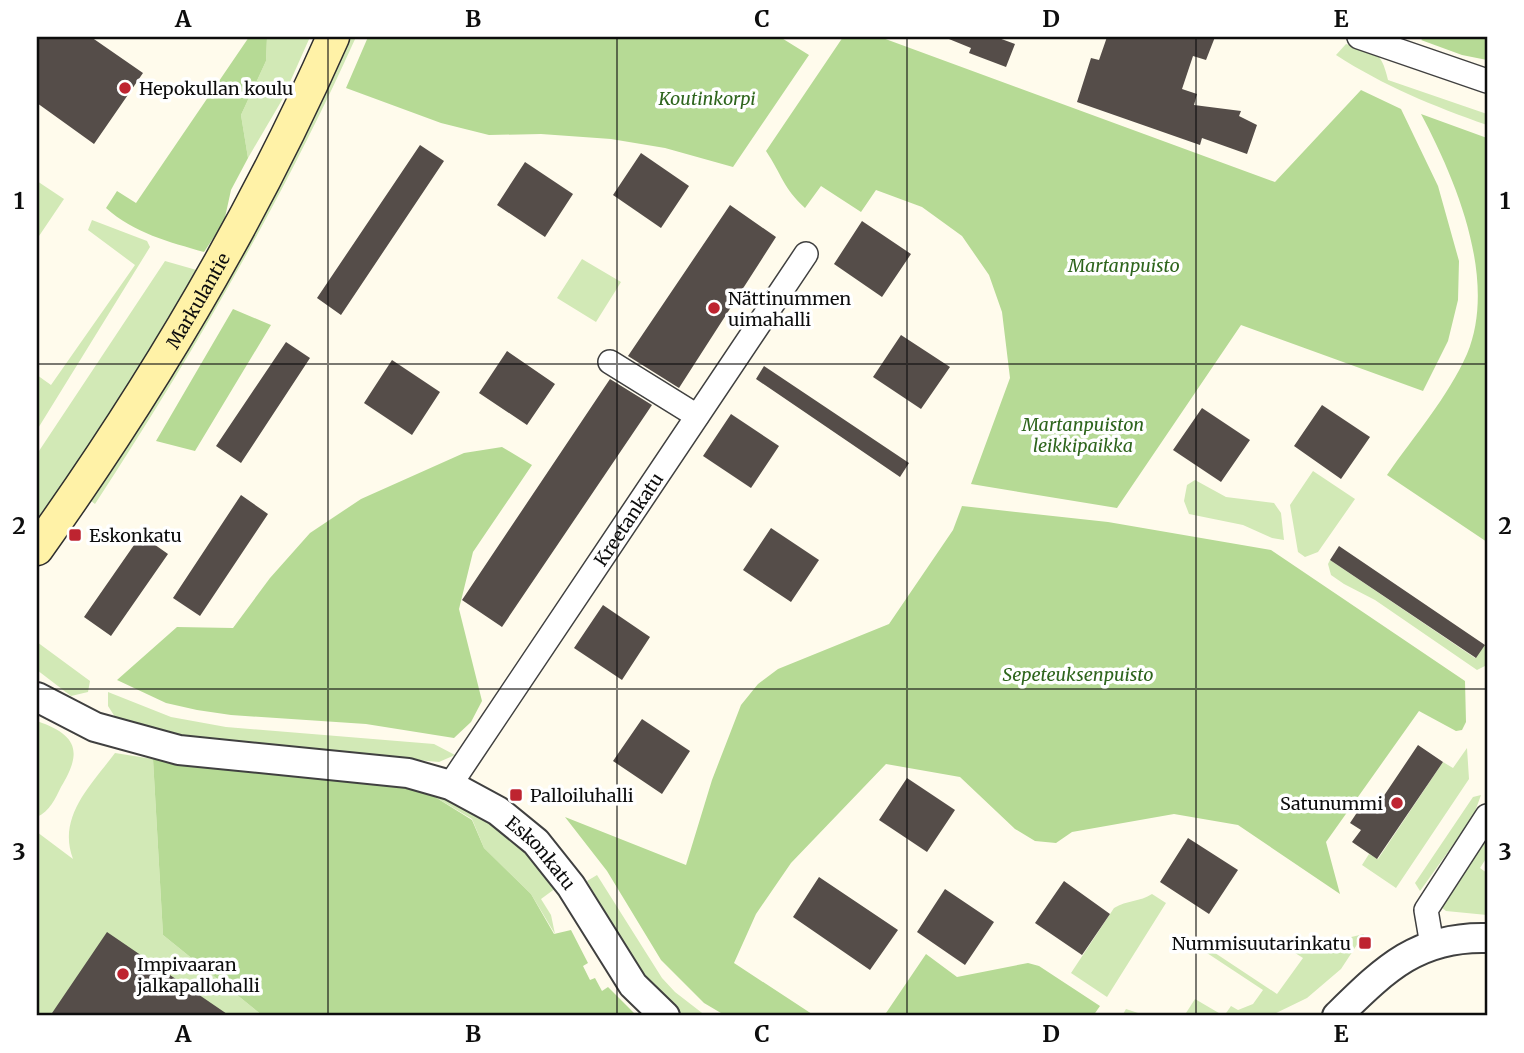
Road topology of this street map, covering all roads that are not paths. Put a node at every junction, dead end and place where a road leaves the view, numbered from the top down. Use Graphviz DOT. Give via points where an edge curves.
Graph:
graph roads {
  1 [pos="333,37"];
  2 [pos="1359,37"];
  3 [pos="1487,81"];
  4 [pos="806,254"];
  5 [pos="610,362"];
  6 [pos="697,416"];
  7 [pos="37,549"];
  8 [pos="37,697"];
  9 [pos="450,785"];
  10 [pos="1487,816"];
  11 [pos="1487,938"];
  12 [pos="1432,945"];
  13 [pos="665,1016"];
  14 [pos="1337,1016"];
  1 -- 7 [label="main road, Markulantie" via="299,113 197,304 127,418"];
  2 -- 3 [label="street"];
  4 -- 6 [label="street, Kreetankatu"];
  5 -- 6 [label="street"];
  6 -- 9 [label="street, Kreetankatu"];
  8 -- 9 [label="street, Eskonkatu" via="95,727 180,750 408,773"];
  9 -- 13 [label="street, Eskonkatu" via="498,811 536,842 633,985"];
  10 -- 12 [label="street" via="1426,910"];
  11 -- 12 [label="street" via="1446,939"];
  12 -- 14 [label="street" via="1382,972"];
}
